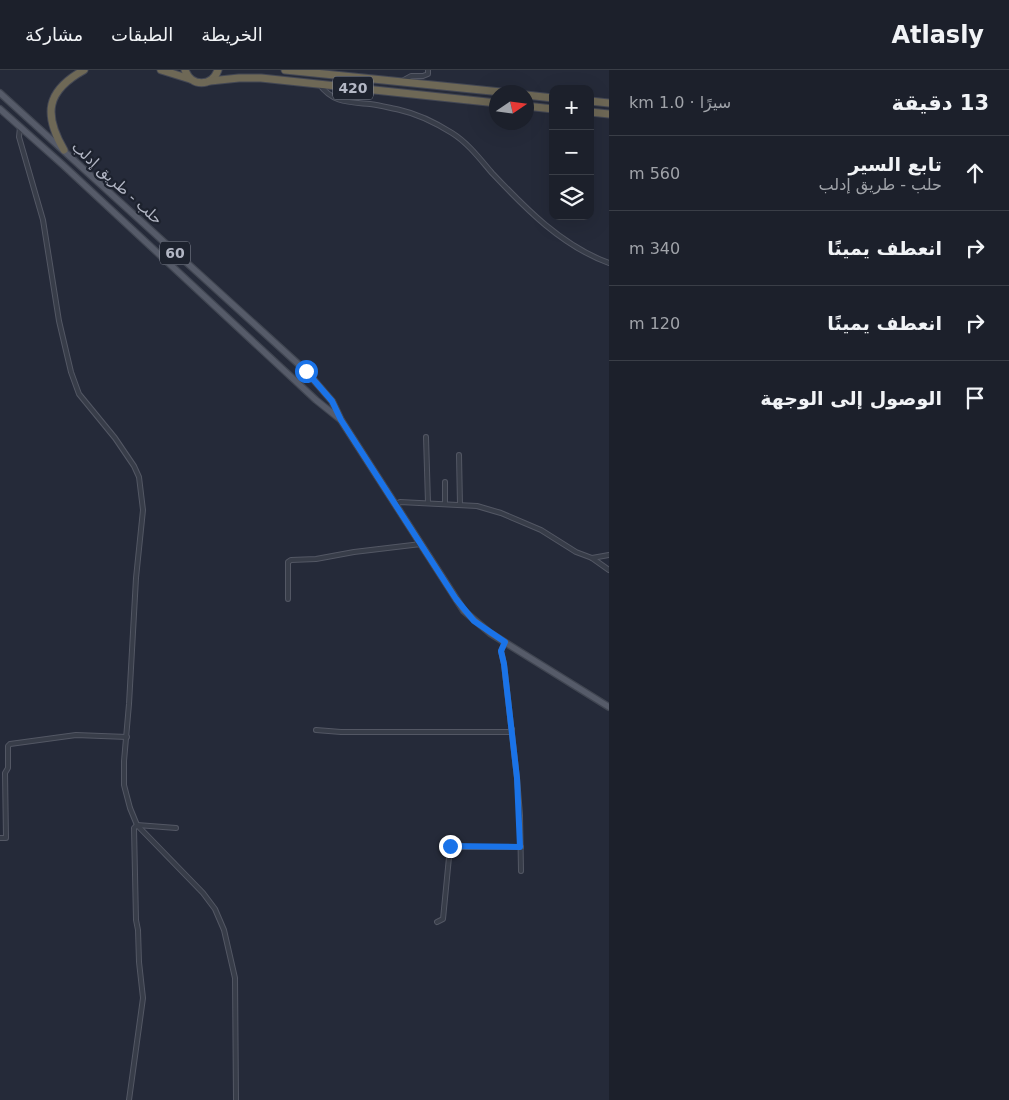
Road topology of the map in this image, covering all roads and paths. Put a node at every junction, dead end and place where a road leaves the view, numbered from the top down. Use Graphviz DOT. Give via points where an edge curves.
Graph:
graph roads {
  1 [pos="84,70"];
  2 [pos="162,70"];
  3 [pos="185,70"];
  4 [pos="218,70"];
  5 [pos="284,70"];
  6 [pos="428,70"];
  7 [pos="191,80"];
  8 [pos="210,81"];
  9 [pos="400,82"];
  10 [pos="319,84"];
  11 [pos="489,91"];
  12 [pos="0,93"];
  13 [pos="534,96"];
  14 [pos="549,98"];
  15 [pos="594,101"];
  16 [pos="489,102"];
  17 [pos="609,103"];
  18 [pos="534,107"];
  19 [pos="0,108"];
  20 [pos="549,109"];
  21 [pos="594,112"];
  22 [pos="609,114"];
  23 [pos="20,127"];
  24 [pos="64,150"];
  25 [pos="57,159"];
  26 [pos="609,263"];
  27 [pos="341,420"];
  28 [pos="426,437"];
  29 [pos="459,455"];
  30 [pos="444,482"];
  31 [pos="428,503"];
  32 [pos="395,504"];
  33 [pos="445,504"];
  34 [pos="460,505"];
  35 [pos="421,544"];
  36 [pos="609,555"];
  37 [pos="592,558"];
  38 [pos="609,570"];
  39 [pos="288,599"];
  40 [pos="505,642"];
  41 [pos="609,707"];
  42 [pos="512,729"];
  43 [pos="316,730"];
  44 [pos="127,737"];
  45 [pos="137,825"];
  46 [pos="176,828"];
  47 [pos="0,838"];
  48 [pos="520,847"];
  49 [pos="521,870"];
  50 [pos="436,922"];
  51 [pos="129,1100"];
  52 [pos="236,1100"];
  1 -- 24 [label="highway" via="62,86 50,110 52,125"];
  2 -- 7 [label="highway"];
  3 -- 7 [label="highway"];
  4 -- 8 [label="highway"];
  5 -- 9 [label="highway, 420"];
  6 -- 9 [label="street" via="425,76 413,76"];
  7 -- 8 [label="highway"];
  8 -- 10 [label="highway, 420" via="255,78"];
  9 -- 11 [label="highway, 420"];
  10 -- 16 [label="highway, 420"];
  10 -- 26 [label="street" via="328,94 346,103 401,110 453,134 560,238"];
  12 -- 24 [label="main road, حلب - طريق إدلب / 60"];
  13 -- 14 [label="highway"];
  15 -- 17 [label="highway"];
  18 -- 20 [label="highway"];
  19 -- 23 [label="main road, حلب - طريق إدلب / 60"];
  21 -- 22 [label="highway"];
  23 -- 25 [label="main road, حلب - طريق إدلب / 60"];
  23 -- 44 [label="street" via="18,138 43,220 59,321 71,372 79,394 116,438 139,477 143,510"];
  24 -- 25 [label="main road"];
  24 -- 27 [label="main road, حلب - طريق إدلب / 60" via="306,371 332,401"];
  25 -- 27 [label="main road, حلب - طريق إدلب / 60"];
  27 -- 32 [label="main road, حلب - طريق إدلب / 60"];
  28 -- 31 [label="street"];
  29 -- 34 [label="street"];
  30 -- 33 [label="street"];
  31 -- 32 [label="street"];
  31 -- 33 [label="street"];
  32 -- 35 [label="main road, حلب - طريق إدلب / 60"];
  33 -- 34 [label="street"];
  34 -- 37 [label="street" via="501,512"];
  35 -- 39 [label="street" via="291,560 288,562"];
  35 -- 40 [label="main road, حلب - طريق إدلب / 60" via="464,611"];
  36 -- 37 [label="street"];
  37 -- 38 [label="street"];
  40 -- 41 [label="main road, حلب - طريق إدلب / 60"];
  40 -- 42 [label="street" via="501,651"];
  42 -- 43 [label="street" via="508,732"];
  42 -- 48 [label="street"];
  44 -- 45 [label="street" via="124,785"];
  44 -- 47 [label="street" via="76,735 10,744 5,773 6,838"];
  45 -- 46 [label="street"];
  45 -- 51 [label="street" via="134,828 136,920 143,998"];
  45 -- 52 [label="street" via="203,893 215,909 224,930 235,978"];
  48 -- 49 [label="street"];
  48 -- 50 [label="street" via="450,846 443,919"];
}
